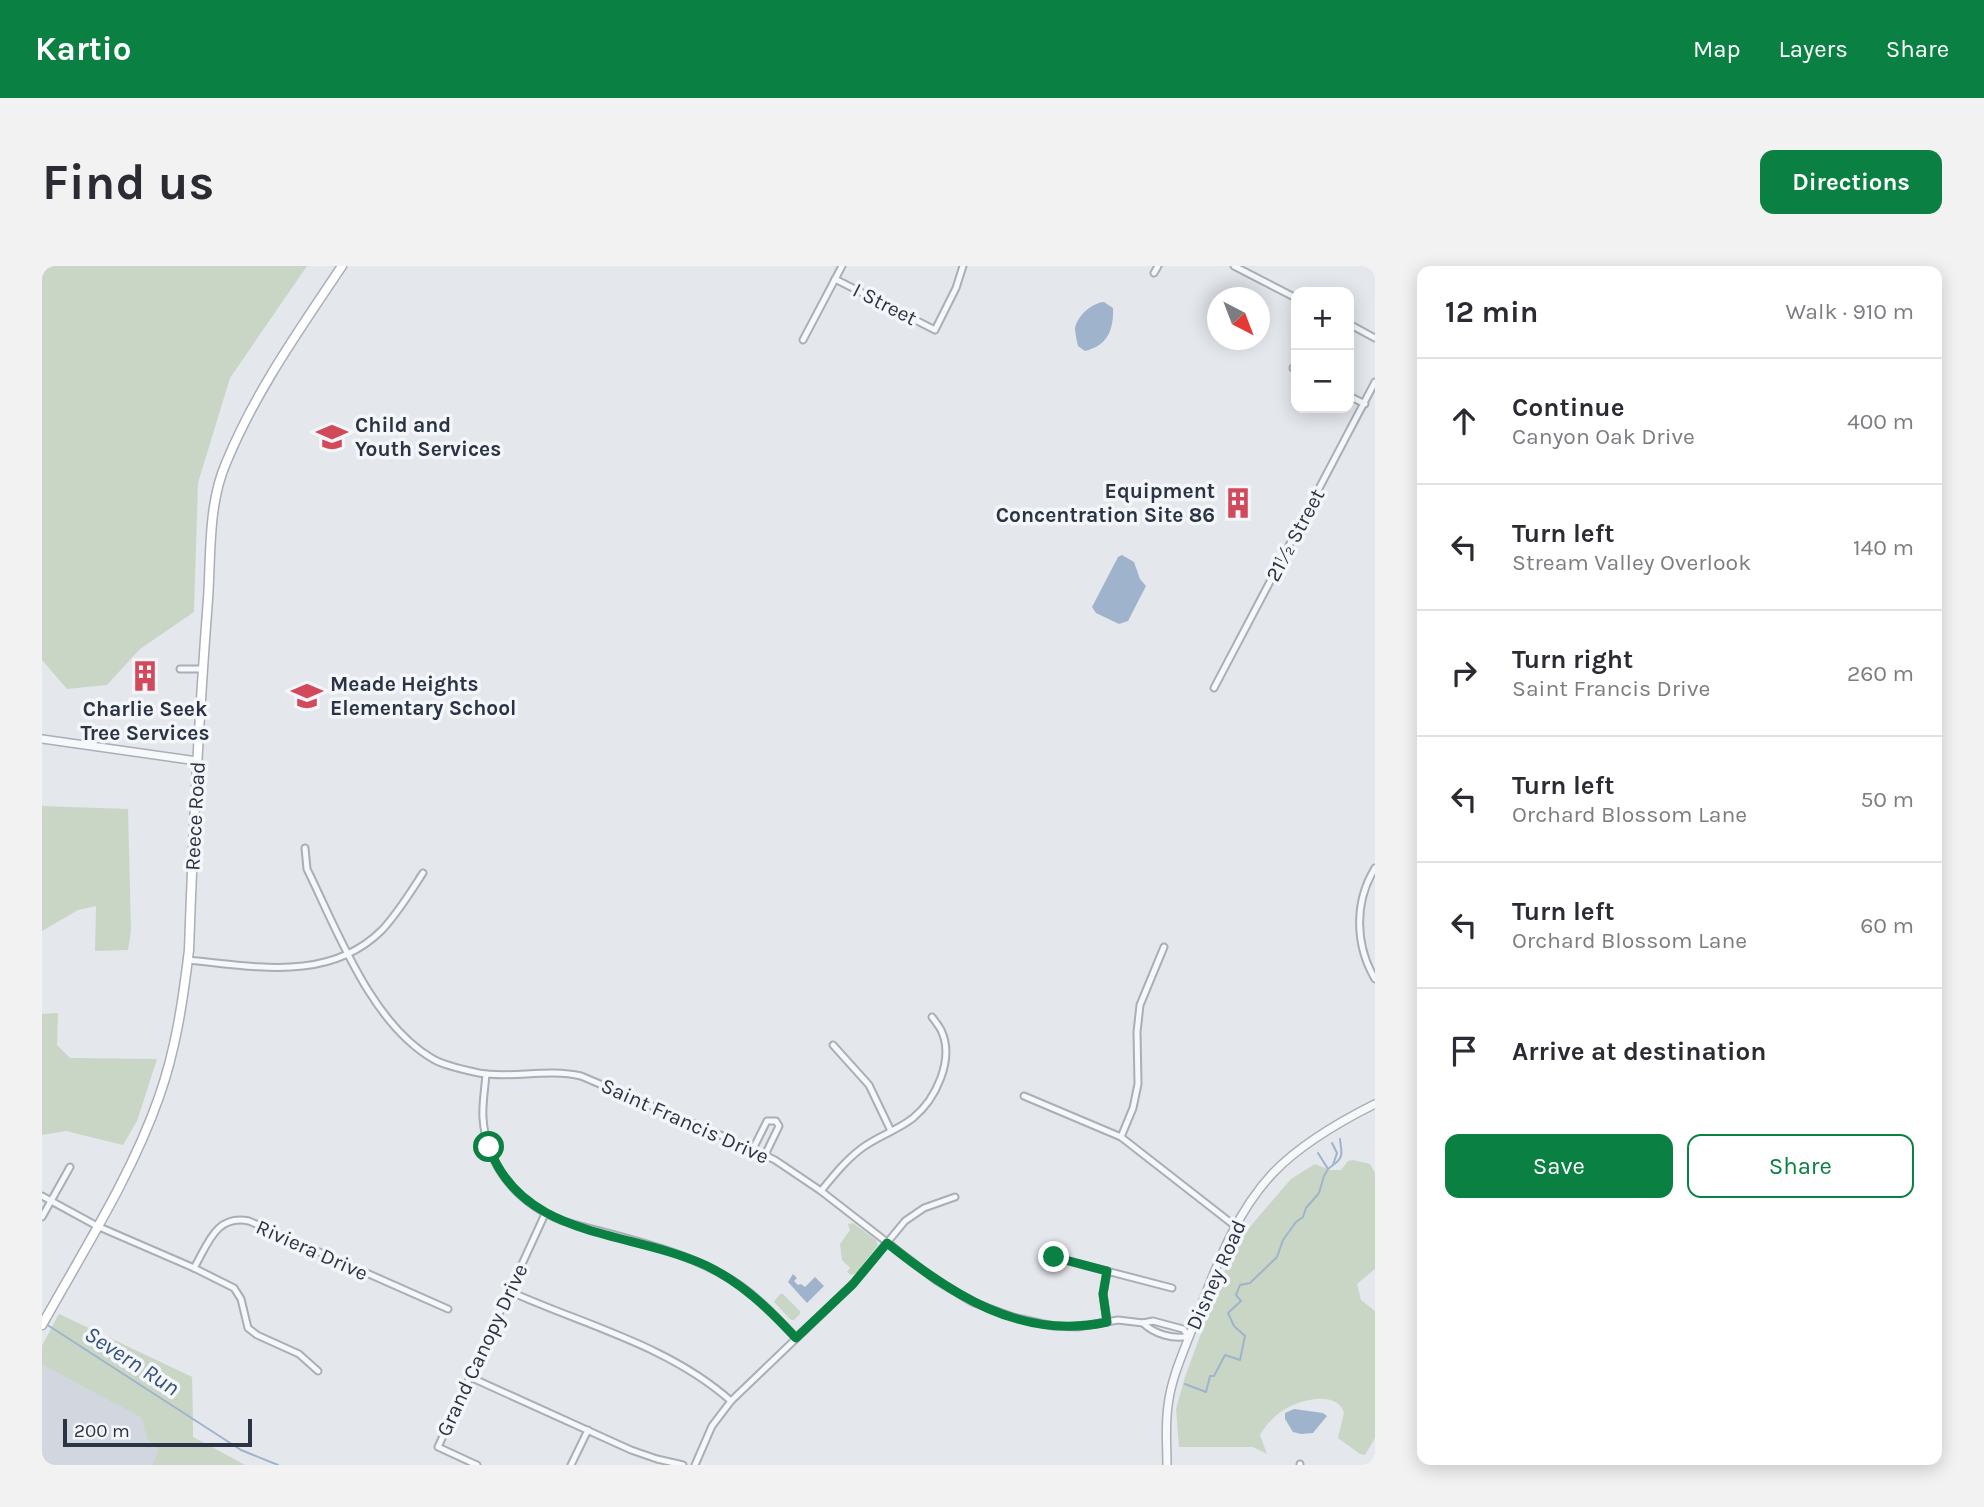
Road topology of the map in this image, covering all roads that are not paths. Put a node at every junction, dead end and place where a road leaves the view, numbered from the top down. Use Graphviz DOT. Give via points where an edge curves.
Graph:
graph roads {
  1 [pos="342,266"];
  2 [pos="842,266"];
  3 [pos="962,266"];
  4 [pos="1158,266"];
  5 [pos="1234,266"];
  6 [pos="1154,273"];
  7 [pos="835,279"];
  8 [pos="1291,295"];
  9 [pos="1354,327"];
  10 [pos="1375,338"];
  11 [pos="803,340"];
  12 [pos="1375,382"];
  13 [pos="1354,398"];
  14 [pos="1365,404"];
  15 [pos="180,669"];
  16 [pos="202,669"];
  17 [pos="1214,688"];
  18 [pos="42,738"];
  19 [pos="197,761"];
  20 [pos="305,848"];
  21 [pos="1375,868"];
  22 [pos="423,873"];
  23 [pos="1164,947"];
  24 [pos="349,953"];
  25 [pos="187,960"];
  26 [pos="1375,979"];
  27 [pos="932,1017"];
  28 [pos="833,1045"];
  29 [pos="486,1074"];
  30 [pos="1024,1096"];
  31 [pos="1375,1104"];
  32 [pos="891,1130"];
  33 [pos="1121,1137"];
  34 [pos="753,1149"];
  35 [pos="765,1155"];
  36 [pos="70,1167"];
  37 [pos="821,1191"];
  38 [pos="42,1196"];
  39 [pos="955,1197"];
  40 [pos="51,1201"];
  41 [pos="545,1214"];
  42 [pos="42,1217"];
  43 [pos="97,1226"];
  44 [pos="1235,1226"];
  45 [pos="887,1243"];
  46 [pos="1054,1257"];
  47 [pos="194,1268"];
  48 [pos="1107,1271"];
  49 [pos="1172,1289"];
  50 [pos="509,1291"];
  51 [pos="448,1309"];
  52 [pos="1107,1322"];
  53 [pos="42,1325"];
  54 [pos="1189,1336"];
  55 [pos="796,1338"];
  56 [pos="318,1371"];
  57 [pos="470,1377"];
  58 [pos="731,1401"];
  59 [pos="588,1430"];
  60 [pos="477,1465"];
  61 [pos="571,1465"];
  62 [pos="683,1465"];
  63 [pos="695,1465"];
  64 [pos="1167,1465"];
  1 -- 16 [label="main road, Reece Road" via="271,375 225,463 214,512"];
  2 -- 7 [label="street"];
  3 -- 7 [label="street, I Street" via="935,330"];
  4 -- 6 [label="street"];
  5 -- 8 [label="street"];
  7 -- 11 [label="street"];
  9 -- 10 [label="street"];
  12 -- 14 [label="street, 21½ Street"];
  13 -- 14 [label="street"];
  14 -- 17 [label="street, 21½ Street"];
  15 -- 16 [label="street"];
  16 -- 19 [label="main road, Reece Road"];
  18 -- 19 [label="street"];
  19 -- 25 [label="main road, Reece Road"];
  20 -- 24 [label="street, Saint Francis Drive" via="307,869"];
  21 -- 26 [label="street" via="1363,894 1360,928 1361,944"];
  22 -- 24 [label="street" via="392,919"];
  23 -- 33 [label="street" via="1140,1005 1138,1084"];
  24 -- 25 [label="street" via="330,962 291,969"];
  24 -- 29 [label="street, Saint Francis Drive" via="374,1001 401,1035 435,1060"];
  25 -- 43 [label="main road, Reece Road" via="179,1022 160,1096 138,1150"];
  27 -- 32 [label="street" via="944,1041 941,1077 922,1110"];
  28 -- 32 [label="street" via="869,1085"];
  29 -- 34 [label="street, Saint Francis Drive" via="560,1072 581,1076"];
  29 -- 41 [label="street" via="483,1115 494,1161 512,1187"];
  30 -- 33 [label="street"];
  31 -- 44 [label="street, Disney Road" via="1291,1157 1260,1189"];
  32 -- 37 [label="street" via="848,1160"];
  33 -- 44 [label="street"];
  34 -- 35 [label="street, Saint Francis Drive"];
  34 -- 35 [label="street" via="767,1121 776,1121 779,1126"];
  35 -- 37 [label="street, Saint Francis Drive"];
  36 -- 40 [label="street"];
  37 -- 45 [label="street, Saint Francis Drive"];
  38 -- 40 [label="street"];
  39 -- 45 [label="street" via="914,1214"];
  40 -- 42 [label="street"];
  40 -- 43 [label="street"];
  41 -- 50 [label="street, Grand Canopy Drive"];
  41 -- 55 [label="street" via="707,1267 751,1294"];
  43 -- 47 [label="street"];
  43 -- 53 [label="main road, Reece Road"];
  44 -- 54 [label="street, Disney Road"];
  45 -- 52 [label="street, Saint Francis Drive" via="947,1289 988,1309 1068,1328"];
  45 -- 55 [label="street" via="853,1284"];
  46 -- 48 [label="street"];
  47 -- 51 [label="street, Riviera Drive" via="221,1225 237,1219"];
  47 -- 56 [label="street" via="234,1288 248,1328 299,1354"];
  48 -- 49 [label="street"];
  48 -- 52 [label="street" via="1103,1294"];
  50 -- 57 [label="street, Grand Canopy Drive"];
  50 -- 58 [label="street" via="652,1349 692,1371"];
  52 -- 54 [label="street, Saint Francis Drive" via="1143,1323 1150,1330"];
  54 -- 64 [label="street, Disney Road" via="1168,1404"];
  55 -- 58 [label="street"];
  57 -- 59 [label="street"];
  57 -- 60 [label="street, Grand Canopy Drive" via="438,1447"];
  58 -- 63 [label="street" via="712,1426"];
  59 -- 61 [label="street"];
  59 -- 62 [label="street" via="645,1455"];
}
